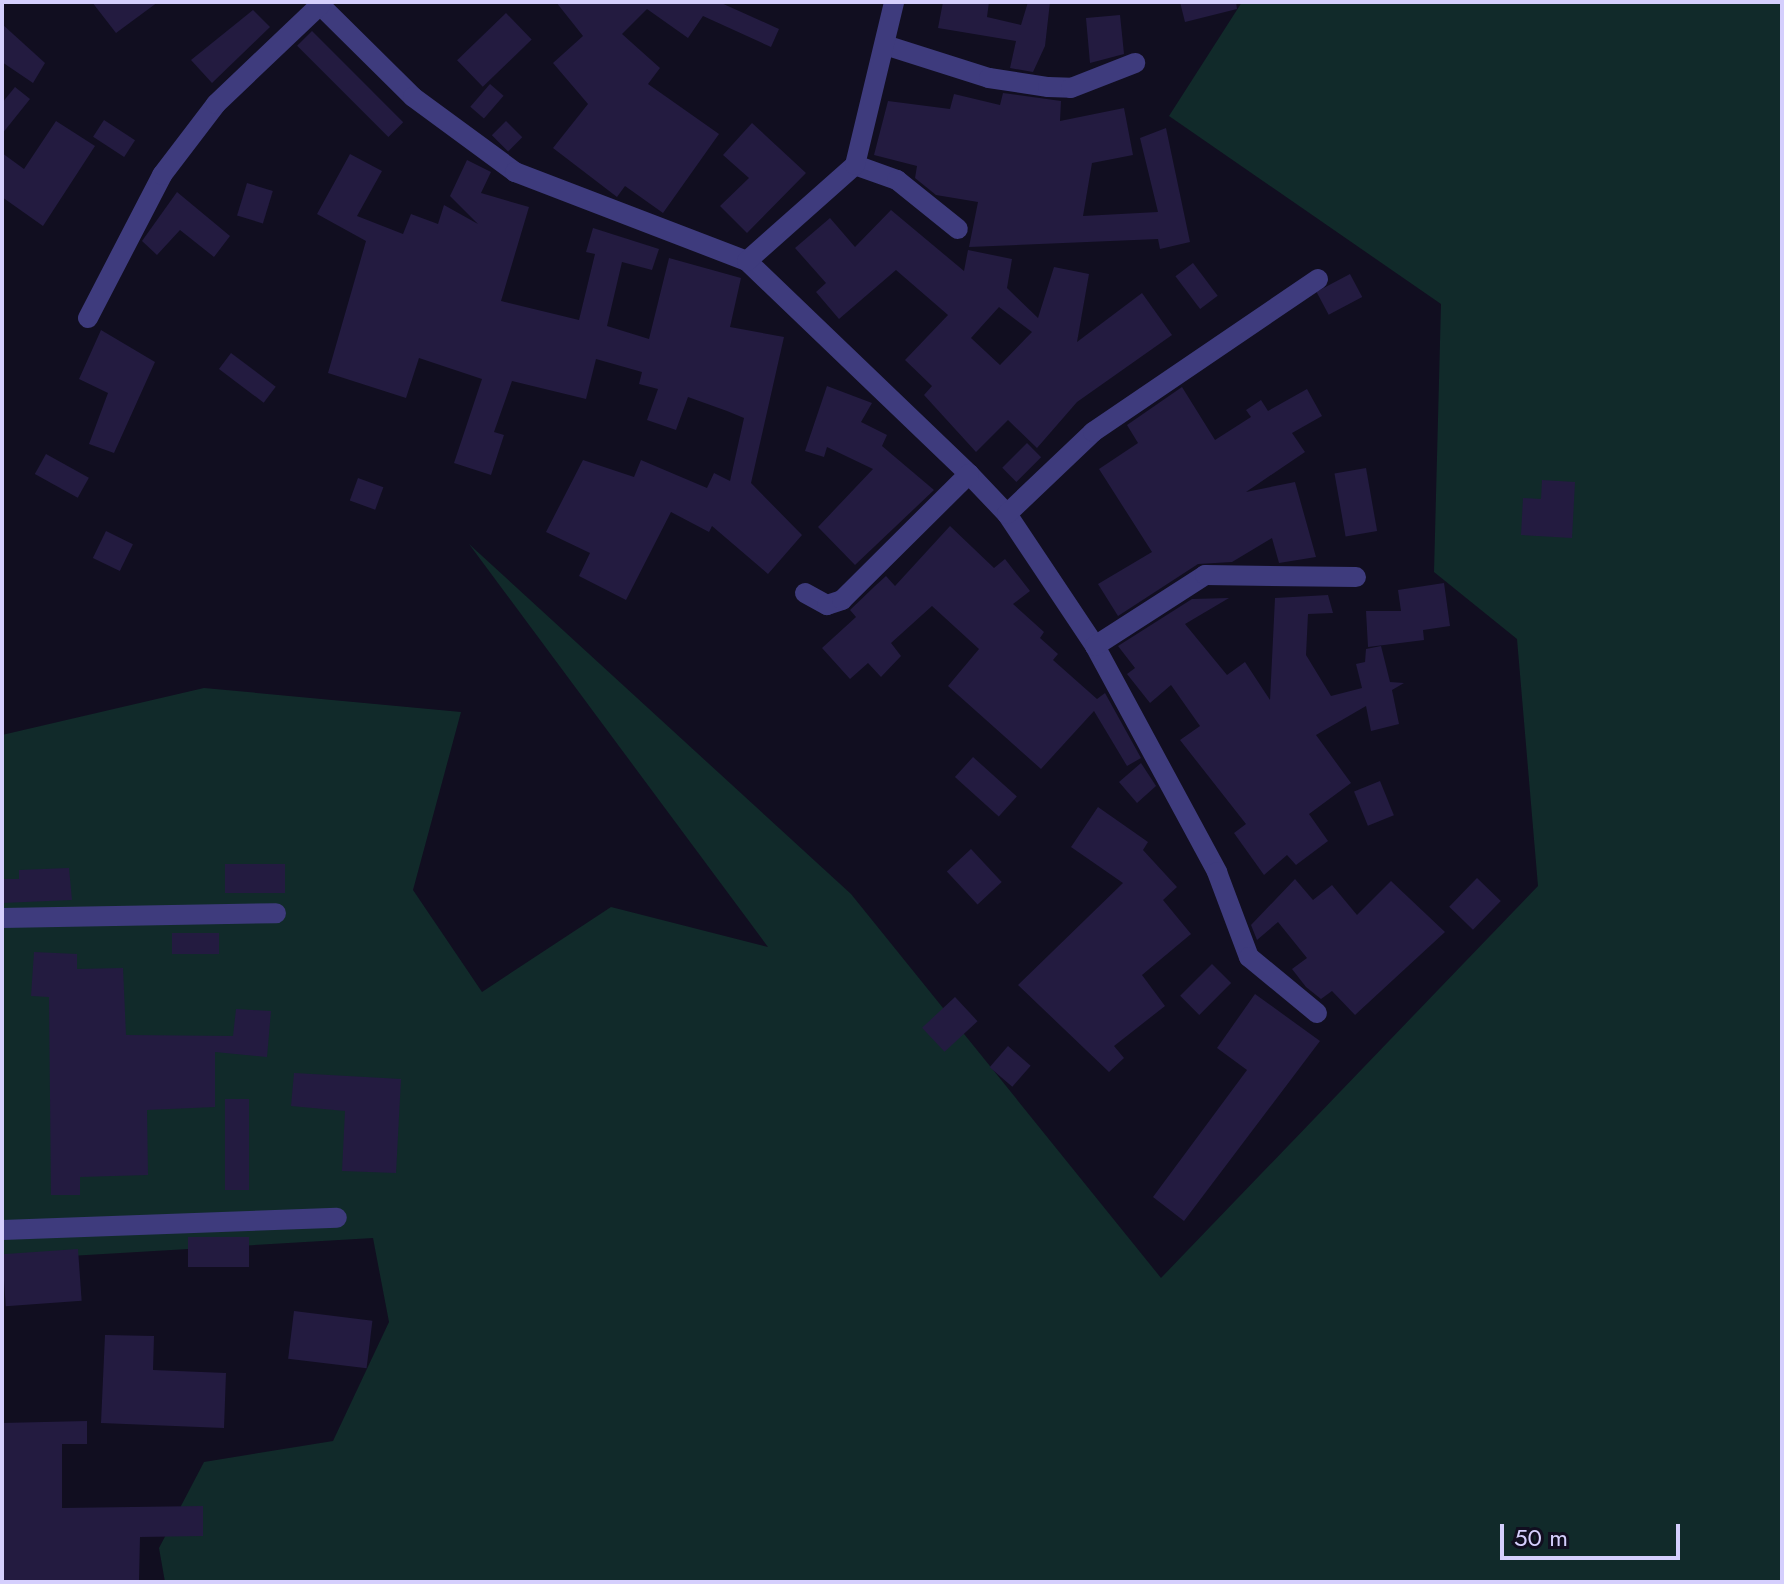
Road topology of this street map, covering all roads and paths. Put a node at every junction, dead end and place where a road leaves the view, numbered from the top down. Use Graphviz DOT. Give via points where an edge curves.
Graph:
graph roads {
  1 [pos="894,2"];
  2 [pos="318,4"];
  3 [pos="885,45"];
  4 [pos="1135,63"];
  5 [pos="855,165"];
  6 [pos="958,229"];
  7 [pos="747,261"];
  8 [pos="1318,279"];
  9 [pos="88,318"];
  10 [pos="969,474"];
  11 [pos="1007,514"];
  12 [pos="1356,577"];
  13 [pos="805,593"];
  14 [pos="1095,646"];
  15 [pos="276,913"];
  16 [pos="2,918"];
  17 [pos="1317,1013"];
  18 [pos="337,1218"];
  19 [pos="2,1230"];
  1 -- 3 [label="street"];
  2 -- 7 [label="street" via="413,97 515,172"];
  2 -- 9 [label="street" via="216,104 162,175"];
  3 -- 4 [label="street" via="989,78 1048,87 1071,88"];
  3 -- 5 [label="street"];
  5 -- 6 [label="street" via="897,180"];
  5 -- 7 [label="street"];
  7 -- 10 [label="street"];
  8 -- 11 [label="street" via="1093,432"];
  10 -- 11 [label="street"];
  10 -- 13 [label="street" via="842,600 827,605"];
  11 -- 14 [label="street"];
  12 -- 14 [label="street" via="1205,575"];
  14 -- 17 [label="street" via="1217,872 1249,957"];
  15 -- 16 [label="street"];
  18 -- 19 [label="street"];
}
